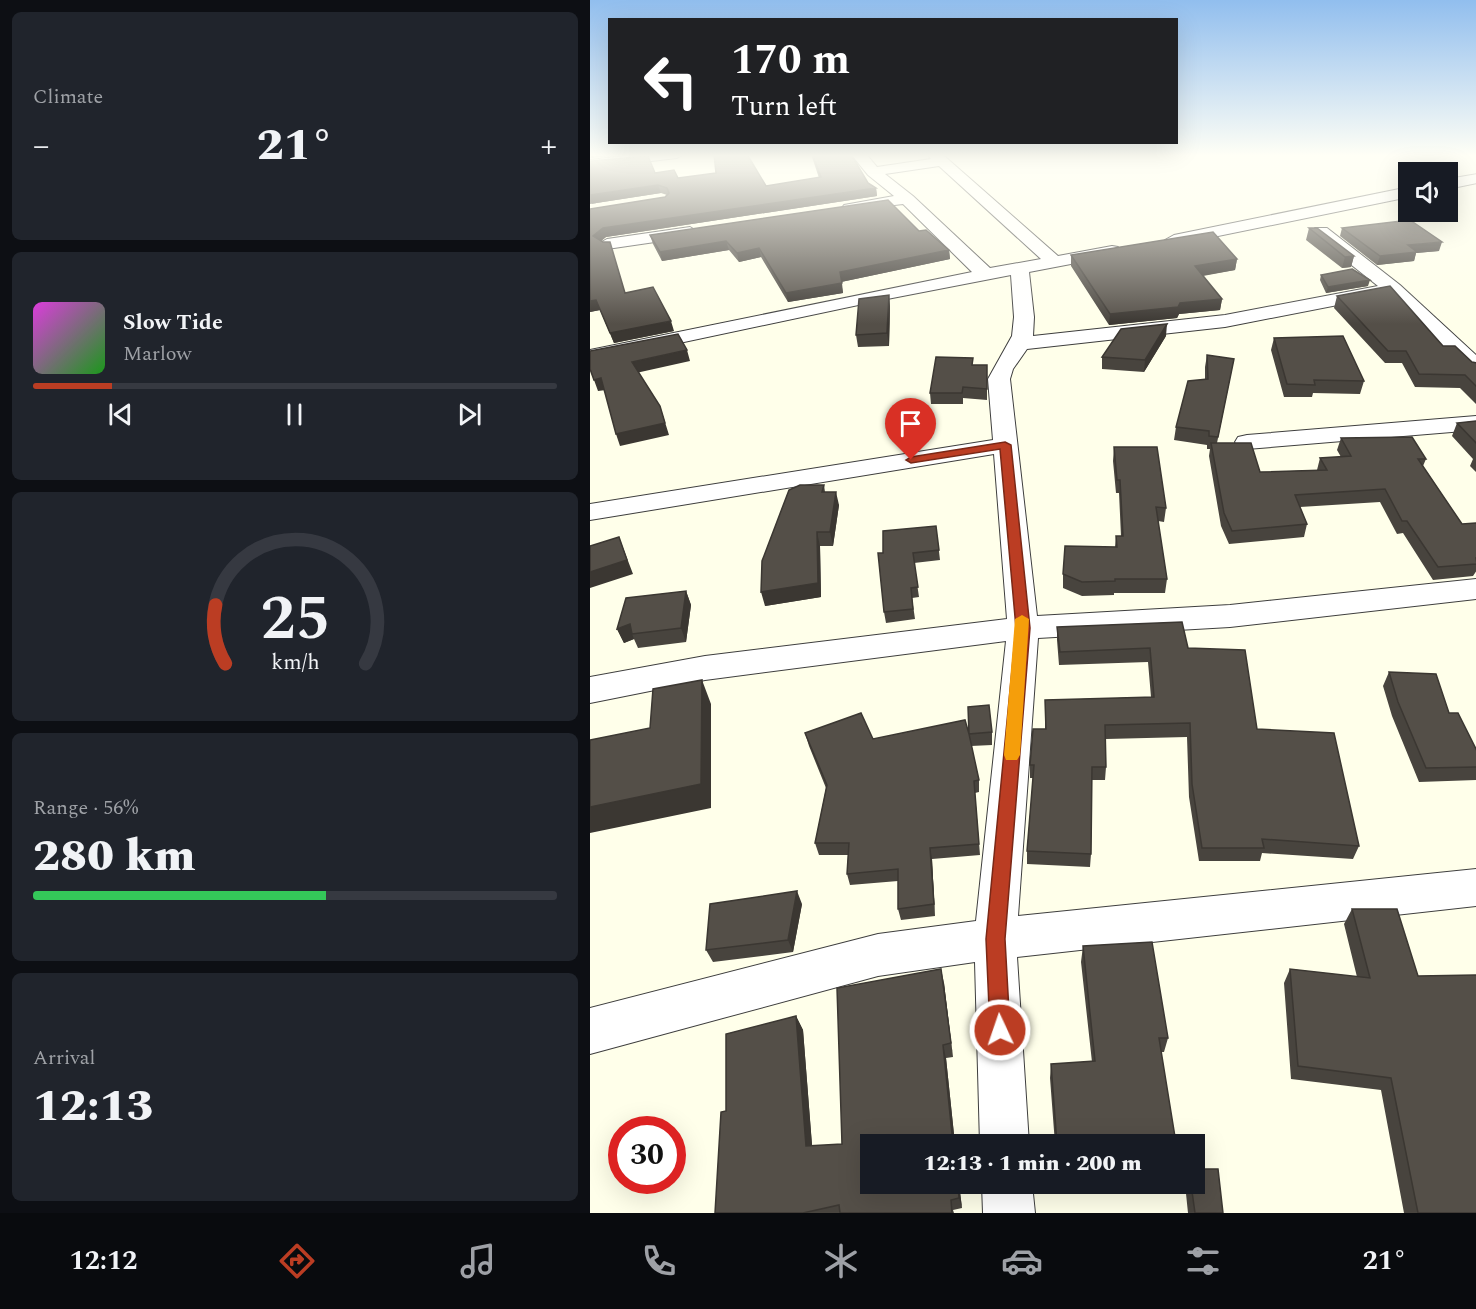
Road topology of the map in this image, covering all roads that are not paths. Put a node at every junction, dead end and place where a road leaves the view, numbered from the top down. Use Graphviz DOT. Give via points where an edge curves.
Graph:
graph roads {
  1 [pos="919,211"];
  2 [pos="998,211"];
  3 [pos="1324,211"];
  4 [pos="1300,216"];
  5 [pos="710,229"];
  6 [pos="1155,243"];
  7 [pos="606,244"];
  8 [pos="1132,247"];
  9 [pos="1054,261"];
  10 [pos="1019,268"];
  11 [pos="986,275"];
  12 [pos="1393,289"];
  13 [pos="1020,344"];
  14 [pos="590,356"];
  15 [pos="1476,368"];
  16 [pos="1476,423"];
  17 [pos="1247,442"];
  18 [pos="1005,445"];
  19 [pos="590,512"];
  20 [pos="1476,589"];
  21 [pos="1023,628"];
  22 [pos="590,690"];
  23 [pos="1476,887"];
  24 [pos="995,939"];
  25 [pos="590,1031"];
  26 [pos="1005,1134"];
  27 [pos="1008,1194"];
  28 [pos="1009,1213"];
  1 -- 11 [label="street"];
  2 -- 9 [label="street"];
  3 -- 4 [label="street"];
  4 -- 6 [label="street"];
  4 -- 12 [label="street"];
  5 -- 7 [label="street"];
  8 -- 9 [label="street"];
  9 -- 10 [label="street"];
  10 -- 11 [label="street"];
  10 -- 13 [label="street" via="1025,333"];
  11 -- 14 [label="street"];
  12 -- 13 [label="street" via="1225,321"];
  12 -- 15 [label="street"];
  13 -- 18 [label="street" via="1002,366 999,379"];
  16 -- 17 [label="street"];
  18 -- 19 [label="street"];
  18 -- 21 [label="street"];
  20 -- 21 [label="street" via="1230,616"];
  21 -- 22 [label="street" via="706,668"];
  21 -- 24 [label="street"];
  23 -- 24 [label="street"];
  24 -- 25 [label="street" via="878,955"];
  24 -- 26 [label="street"];
  27 -- 28 [label="street"];
}
